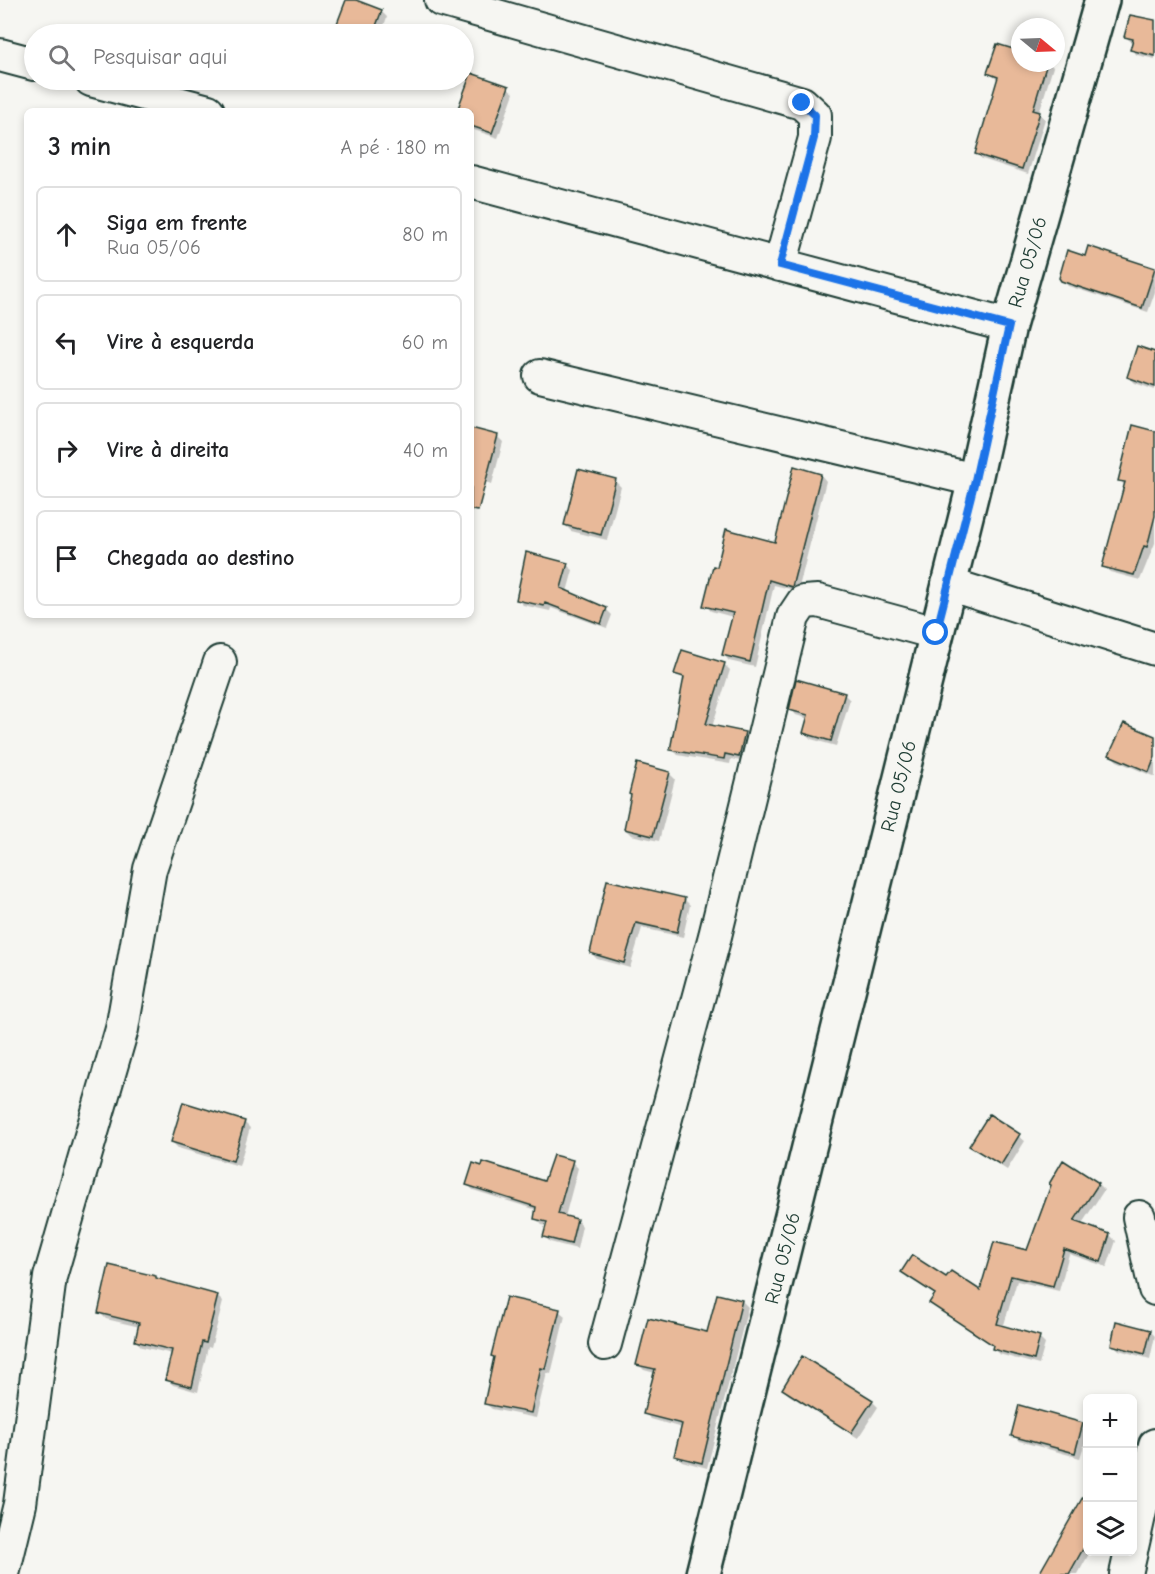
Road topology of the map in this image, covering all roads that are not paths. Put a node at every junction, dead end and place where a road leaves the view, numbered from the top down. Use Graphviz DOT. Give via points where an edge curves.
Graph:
graph roads {
  1 [pos="441,0"];
  2 [pos="1102,0"];
  3 [pos="0,55"];
  4 [pos="24,61"];
  5 [pos="129,90"];
  6 [pos="197,108"];
  7 [pos="474,183"];
  8 [pos="780,265"];
  9 [pos="1009,326"];
  10 [pos="540,376"];
  11 [pos="975,480"];
  12 [pos="948,584"];
  13 [pos="936,633"];
  14 [pos="1155,650"];
  15 [pos="220,662"];
  16 [pos="1139,1217"];
  17 [pos="1155,1289"];
  18 [pos="605,1344"];
  19 [pos="1155,1445"];
  20 [pos="1137,1525"];
  21 [pos="1130,1556"];
  22 [pos="3,1574"];
  23 [pos="703,1574"];
  24 [pos="1126,1574"];
  1 -- 8 [label="street" via="802,103 815,115 814,138"];
  2 -- 9 [label="street, Rua 05/06"];
  3 -- 4 [label="street"];
  5 -- 6 [label="street"];
  7 -- 8 [label="street"];
  8 -- 9 [label="street"];
  9 -- 11 [label="street, Rua 05/06"];
  10 -- 11 [label="street"];
  11 -- 12 [label="street, Rua 05/06"];
  12 -- 13 [label="street, Rua 05/06"];
  12 -- 14 [label="street"];
  13 -- 18 [label="street" via="818,601 803,602 793,618 715,936"];
  13 -- 23 [label="street, Rua 05/06"];
  15 -- 22 [label="street" via="150,869 122,1029 50,1277 20,1504"];
  16 -- 17 [label="street"];
  19 -- 20 [label="street"];
  21 -- 24 [label="street"];
}
